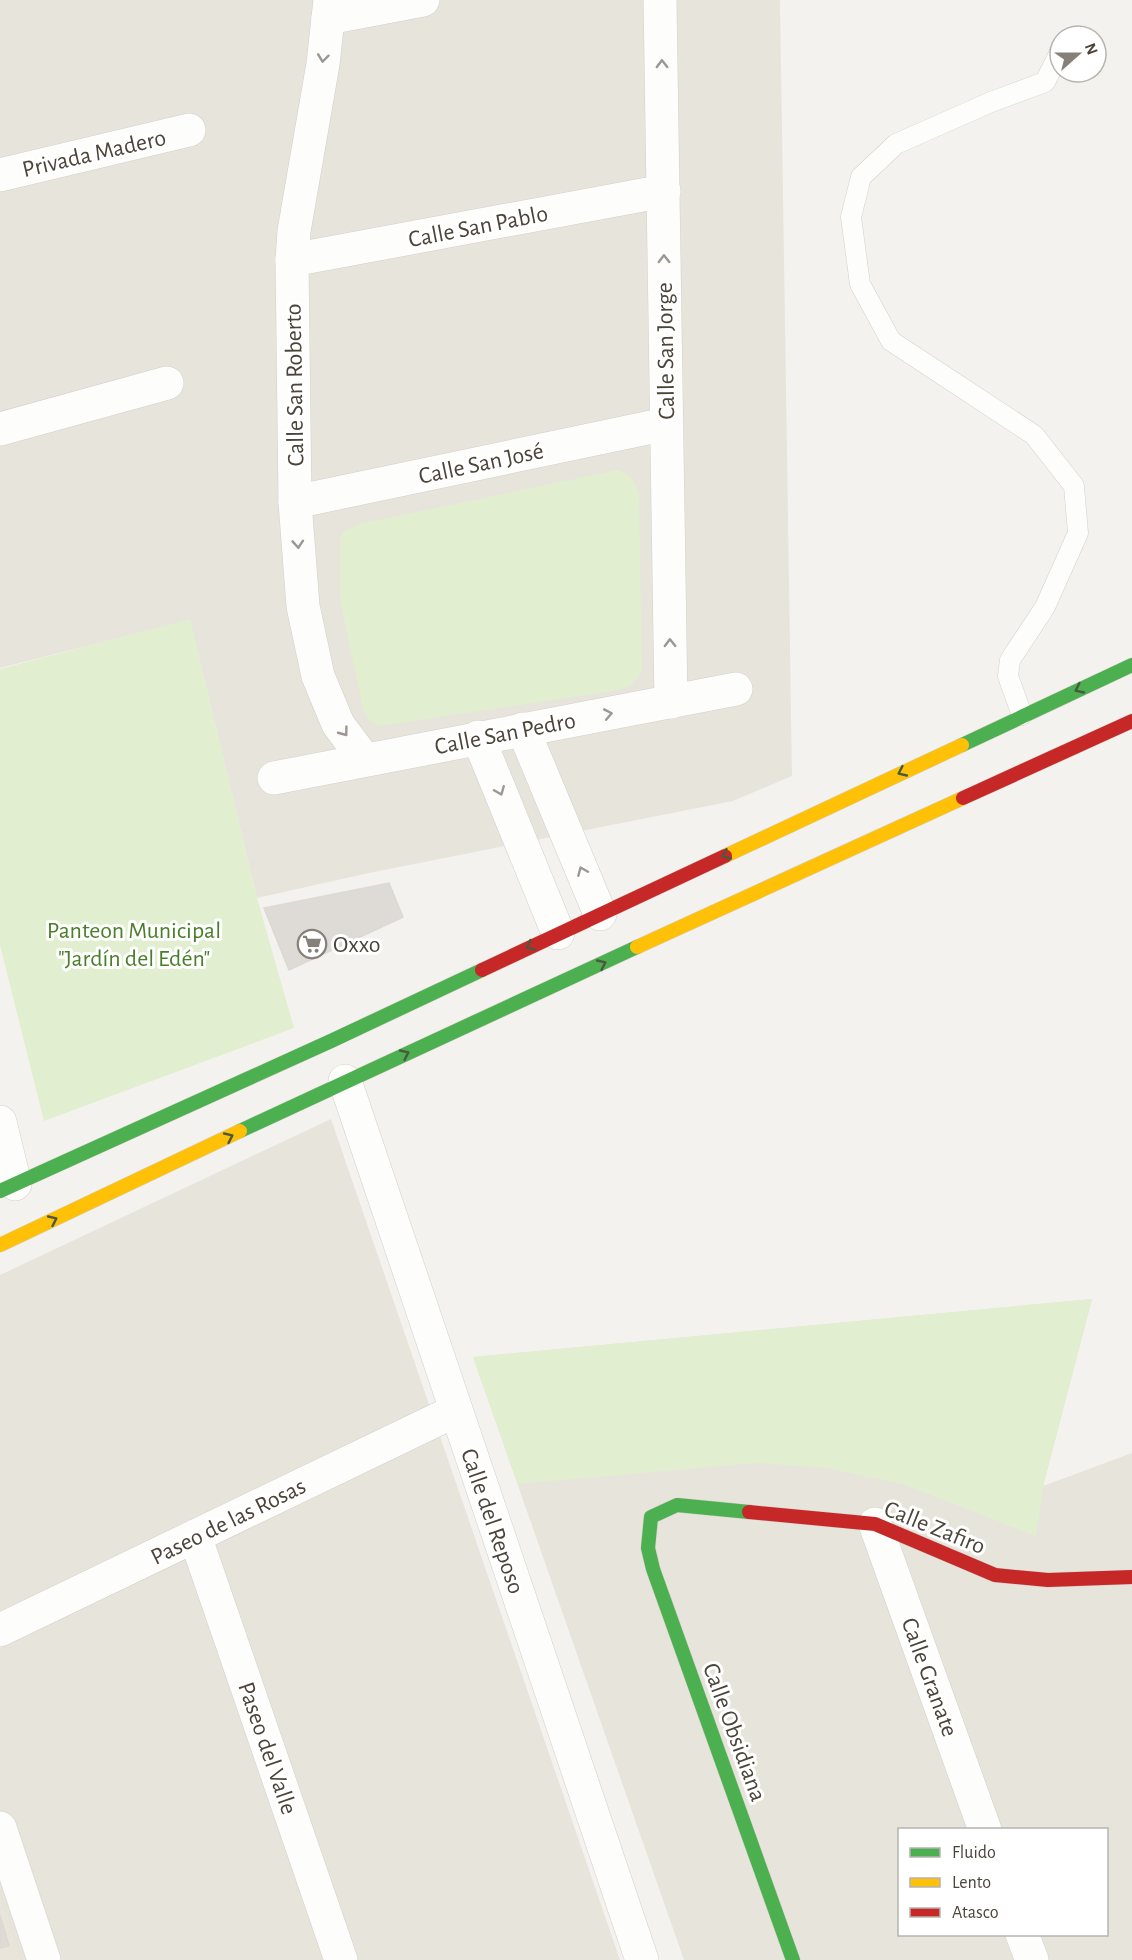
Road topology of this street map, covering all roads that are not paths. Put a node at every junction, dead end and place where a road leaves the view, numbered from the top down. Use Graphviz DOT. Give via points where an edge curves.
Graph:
graph roads {
  1 [pos="423,0"];
  2 [pos="660,0"];
  3 [pos="329,9"];
  4 [pos="1048,76"];
  5 [pos="189,130"];
  6 [pos="0,175"];
  7 [pos="664,191"];
  8 [pos="292,260"];
  9 [pos="166,383"];
  10 [pos="666,424"];
  11 [pos="0,429"];
  12 [pos="295,502"];
  13 [pos="1132,665"];
  14 [pos="736,689"];
  15 [pos="671,702"];
  16 [pos="1022,716"];
  17 [pos="1132,721"];
  18 [pos="523,729"];
  19 [pos="478,737"];
  20 [pos="364,759"];
  21 [pos="274,778"];
  22 [pos="600,914"];
  23 [pos="558,933"];
  24 [pos="343,1076"];
  25 [pos="0,1122"];
  26 [pos="7,1188"];
  27 [pos="0,1245"];
  28 [pos="455,1411"];
  29 [pos="651,1517"];
  30 [pos="875,1524"];
  31 [pos="195,1536"];
  32 [pos="1131,1582"];
  33 [pos="0,1630"];
  34 [pos="0,1828"];
  35 [pos="984,1828"];
  36 [pos="1022,1936"];
  37 [pos="44,1960"];
  38 [pos="341,1960"];
  39 [pos="642,1960"];
  40 [pos="793,1960"];
  41 [pos="1032,1960"];
  1 -- 3 [label="street"];
  7 -- 2 [label="street, Calle San Jorge, one-way"];
  3 -- 8 [label="street, Calle San Roberto, one-way"];
  4 -- 16 [label="lane" via="1045,82 896,144 861,177 851,217 860,284 891,340 1034,435 1074,486 1078,533 1044,607 1010,660 1008,676"];
  5 -- 6 [label="street, Privada Madero"];
  7 -- 8 [label="street, Calle San Pablo"];
  10 -- 7 [label="street, Calle San Jorge, one-way"];
  8 -- 12 [label="street, Calle San Roberto"];
  9 -- 11 [label="street"];
  10 -- 12 [label="street, Calle San José"];
  15 -- 10 [label="street, Calle San Jorge, one-way"];
  12 -- 20 [label="street, Calle San Roberto, one-way" via="303,606 318,675 338,724"];
  13 -- 16 [label="street, one-way"];
  14 -- 15 [label="street, Calle San Pedro"];
  18 -- 15 [label="street, Calle San Pedro, one-way"];
  16 -- 22 [label="street, one-way"];
  24 -- 17 [label="street, one-way"];
  18 -- 19 [label="street, Calle San Pedro"];
  22 -- 18 [label="street, one-way"];
  19 -- 20 [label="street, Calle San Pedro"];
  19 -- 23 [label="street, one-way"];
  20 -- 21 [label="street, Calle San Pedro"];
  22 -- 23 [label="street"];
  23 -- 26 [label="street, one-way" via="333,1046"];
  27 -- 24 [label="street, one-way"];
  24 -- 28 [label="street, Calle del Reposo"];
  25 -- 26 [label="street"];
  28 -- 31 [label="street, Paseo de las Rosas"];
  28 -- 39 [label="street, Calle del Reposo"];
  29 -- 30 [label="street, Calle Zafiro" via="677,1506"];
  29 -- 40 [label="street, Calle Obsidiana" via="648,1548 653,1569"];
  30 -- 32 [label="street, Calle Zafiro" via="995,1575"];
  30 -- 35 [label="street, Calle Granate"];
  31 -- 33 [label="street, Paseo de las Rosas"];
  31 -- 38 [label="street, Paseo del Valle"];
  34 -- 37 [label="street"];
  36 -- 41 [label="street"];
}
